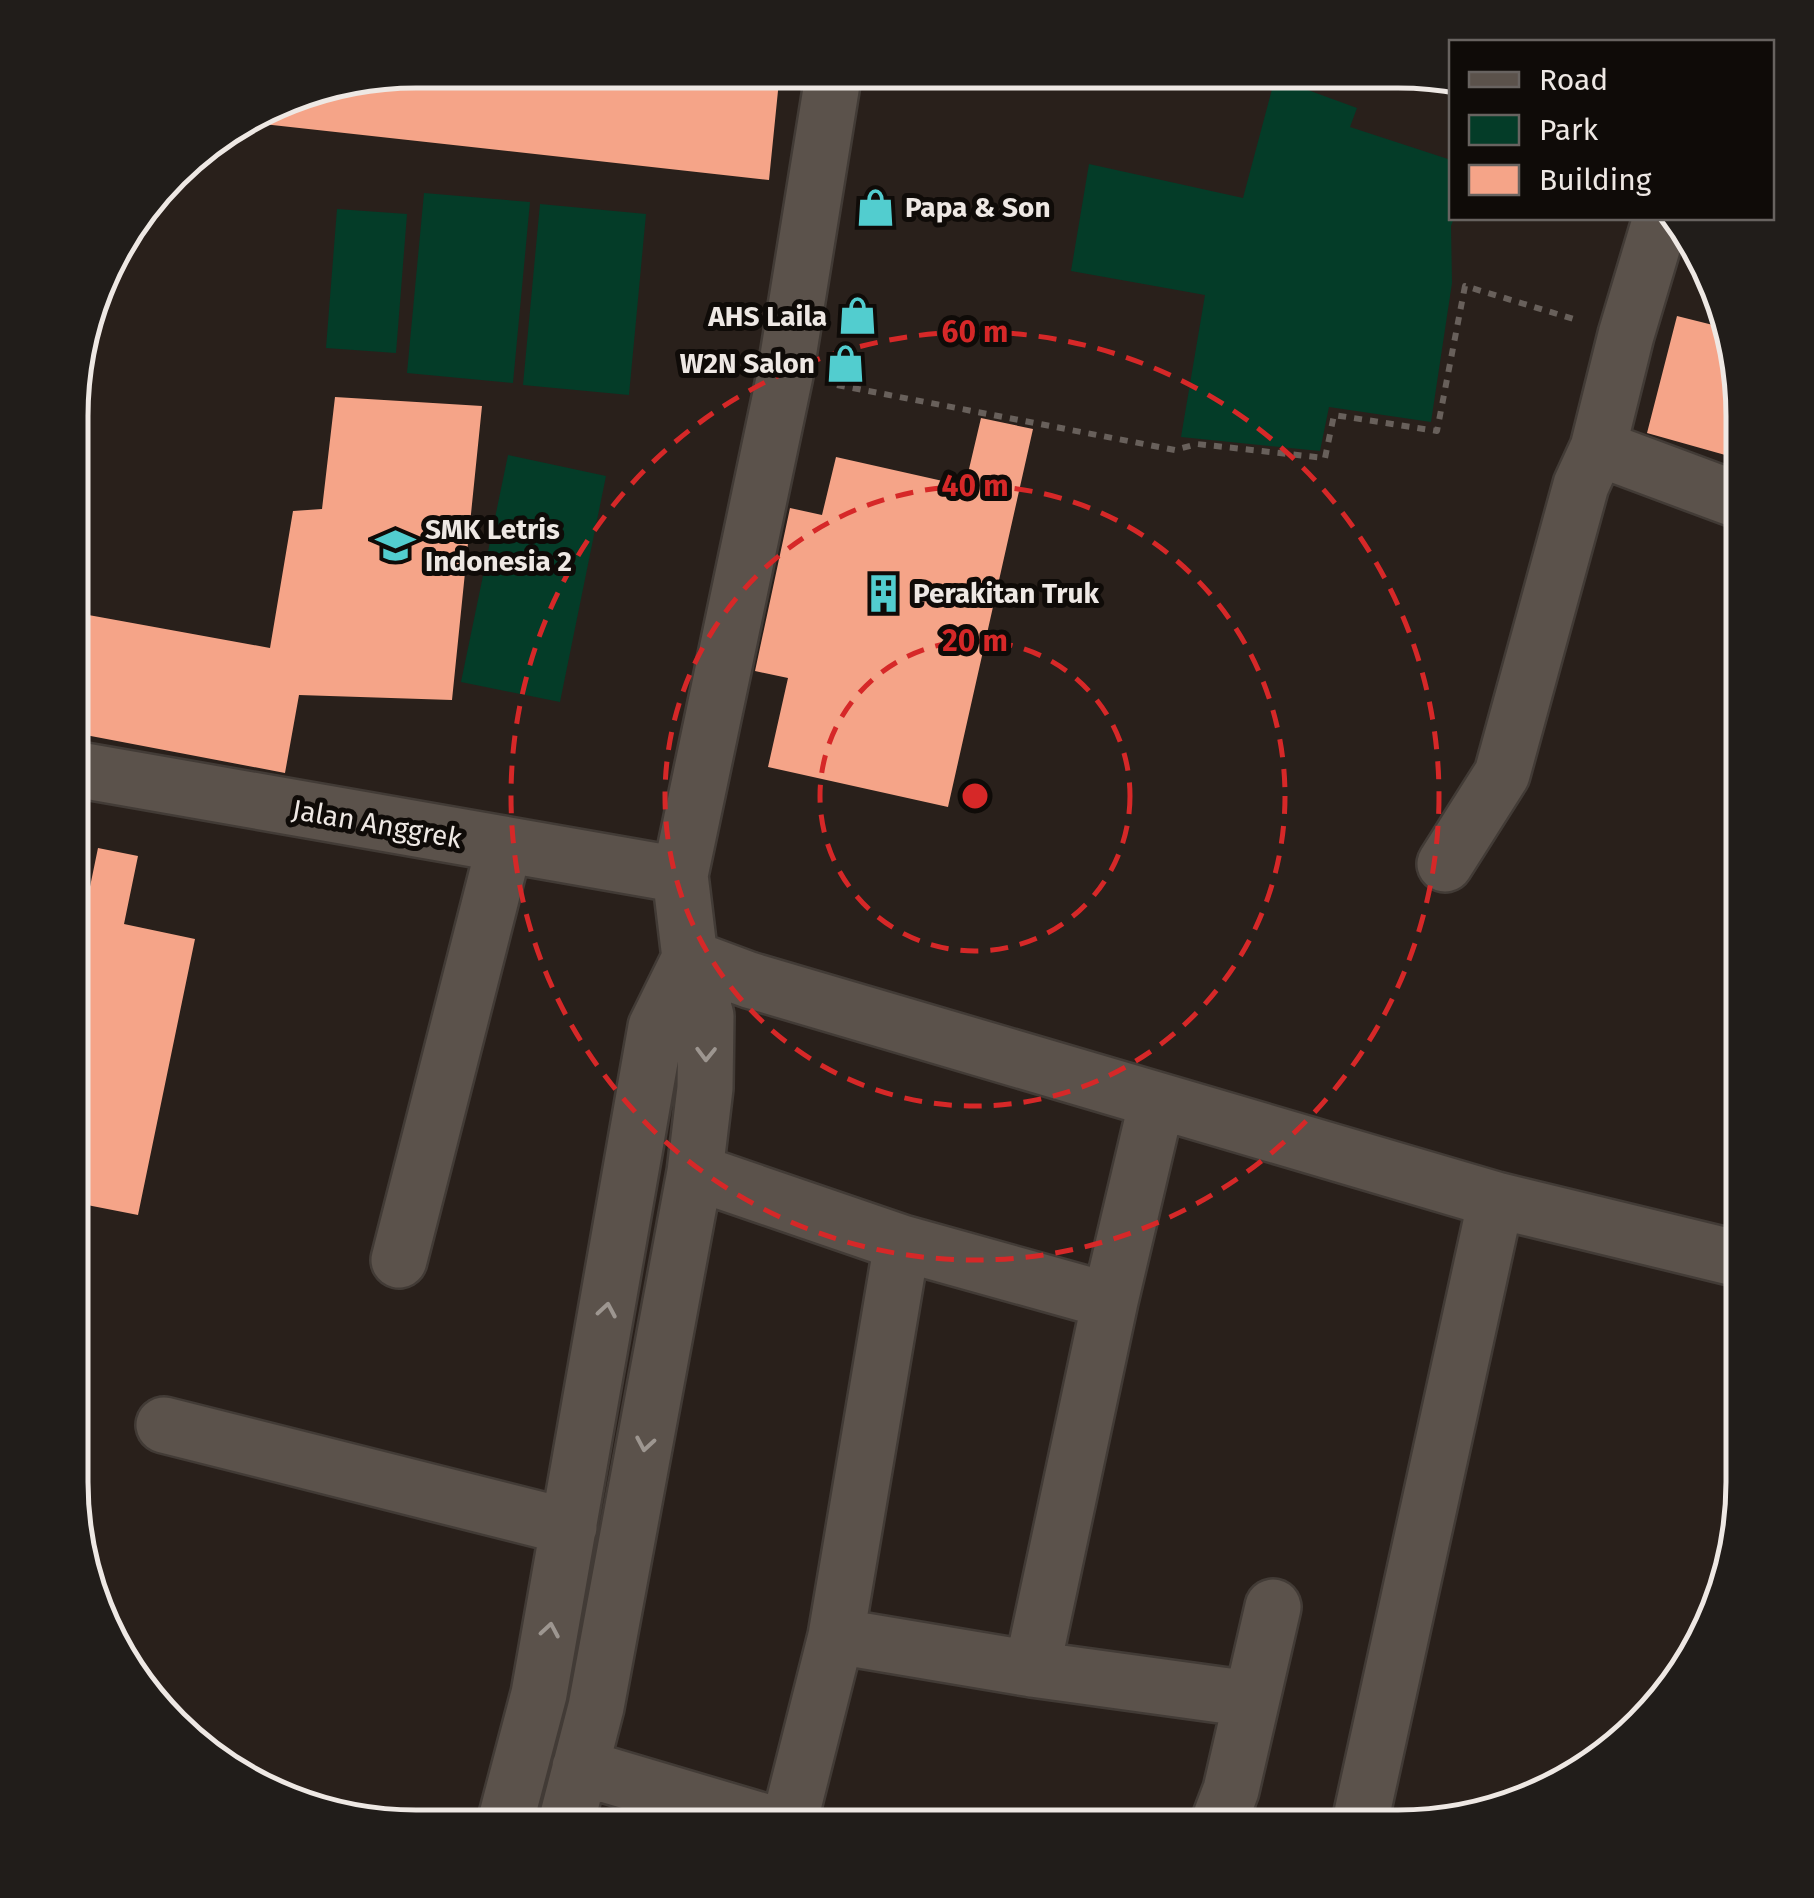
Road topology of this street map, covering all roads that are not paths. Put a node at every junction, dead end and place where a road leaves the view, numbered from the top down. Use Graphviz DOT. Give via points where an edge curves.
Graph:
graph roads {
  1 [pos="831,88"];
  2 [pos="1660,220"];
  3 [pos="1598,448"];
  4 [pos="1726,496"];
  5 [pos="88,772"];
  6 [pos="504,847"];
  7 [pos="1445,864"];
  8 [pos="680,875"];
  9 [pos="690,958"];
  10 [pos="1157,1101"];
  11 [pos="695,1172"];
  12 [pos="1496,1200"];
  13 [pos="902,1243"];
  14 [pos="1726,1256"];
  15 [pos="399,1260"];
  16 [pos="1110,1301"];
  17 [pos="164,1425"];
  18 [pos="568,1526"];
  19 [pos="1273,1607"];
  20 [pos="836,1636"];
  21 [pos="1032,1669"];
  22 [pos="539,1694"];
  23 [pos="1250,1698"];
  24 [pos="596,1707"];
  25 [pos="580,1767"];
  26 [pos="508,1810"];
  27 [pos="569,1810"];
  28 [pos="727,1810"];
  29 [pos="790,1810"];
  30 [pos="1223,1810"];
  31 [pos="1362,1810"];
  1 -- 8 [label="street" via="785,376"];
  2 -- 3 [label="street"];
  3 -- 4 [label="street"];
  3 -- 7 [label="street" via="1502,774"];
  5 -- 6 [label="street, Jalan Anggrek"];
  6 -- 8 [label="street, Jalan Anggrek"];
  6 -- 15 [label="street"];
  8 -- 9 [label="street"];
  9 -- 10 [label="street"];
  9 -- 11 [label="street, one-way" via="706,1016"];
  18 -- 9 [label="street, one-way" via="656,1027"];
  10 -- 12 [label="street"];
  10 -- 16 [label="street"];
  11 -- 13 [label="street"];
  11 -- 24 [label="street, one-way"];
  12 -- 14 [label="street"];
  12 -- 31 [label="street"];
  13 -- 16 [label="street"];
  13 -- 20 [label="street"];
  16 -- 21 [label="street"];
  17 -- 18 [label="street"];
  22 -- 18 [label="street, one-way"];
  19 -- 23 [label="street"];
  20 -- 21 [label="street"];
  20 -- 29 [label="street"];
  21 -- 23 [label="street"];
  22 -- 24 [label="street"];
  22 -- 26 [label="street"];
  23 -- 30 [label="street"];
  24 -- 25 [label="street"];
  25 -- 27 [label="street"];
  25 -- 28 [label="street"];
}
